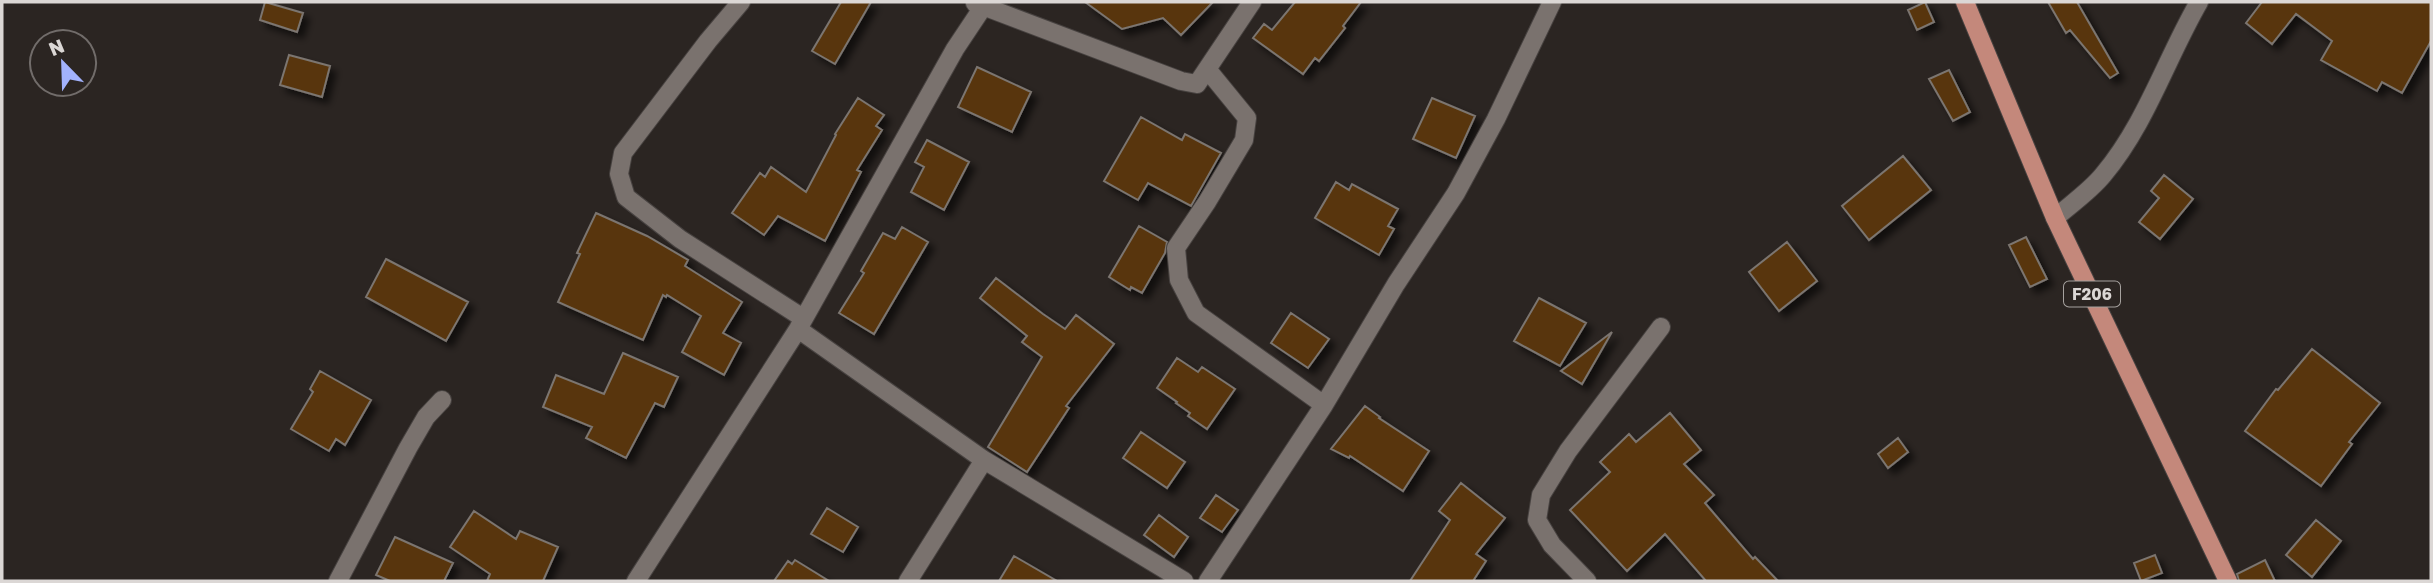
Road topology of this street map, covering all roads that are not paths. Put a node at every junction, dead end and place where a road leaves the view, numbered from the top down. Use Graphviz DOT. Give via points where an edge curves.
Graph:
graph roads {
  1 [pos="741,2"];
  2 [pos="1252,2"];
  3 [pos="1552,2"];
  4 [pos="1965,2"];
  5 [pos="2199,2"];
  6 [pos="978,4"];
  7 [pos="1207,69"];
  8 [pos="2056,218"];
  9 [pos="801,323"];
  10 [pos="1661,327"];
  11 [pos="442,400"];
  12 [pos="1324,405"];
  13 [pos="984,460"];
  14 [pos="338,581"];
  15 [pos="636,581"];
  16 [pos="908,581"];
  17 [pos="1184,581"];
  18 [pos="1208,581"];
  19 [pos="1587,581"];
  20 [pos="2228,581"];
  1 -- 9 [label="street" via="623,153 619,174 625,197"];
  2 -- 7 [label="street"];
  3 -- 12 [label="street" via="1456,192"];
  4 -- 8 [label="main road, F206"];
  5 -- 8 [label="street" via="2144,114 2103,176"];
  6 -- 7 [label="street" via="1181,81 1197,84"];
  6 -- 9 [label="street"];
  7 -- 12 [label="street" via="1247,118 1244,140 1176,248 1179,280 1196,313"];
  8 -- 20 [label="main road, F206"];
  9 -- 13 [label="street"];
  9 -- 15 [label="street"];
  10 -- 19 [label="street" via="1568,451 1541,495 1537,520 1552,545"];
  11 -- 14 [label="street" via="408,448"];
  12 -- 18 [label="street"];
  13 -- 16 [label="street"];
  13 -- 17 [label="street"];
}
